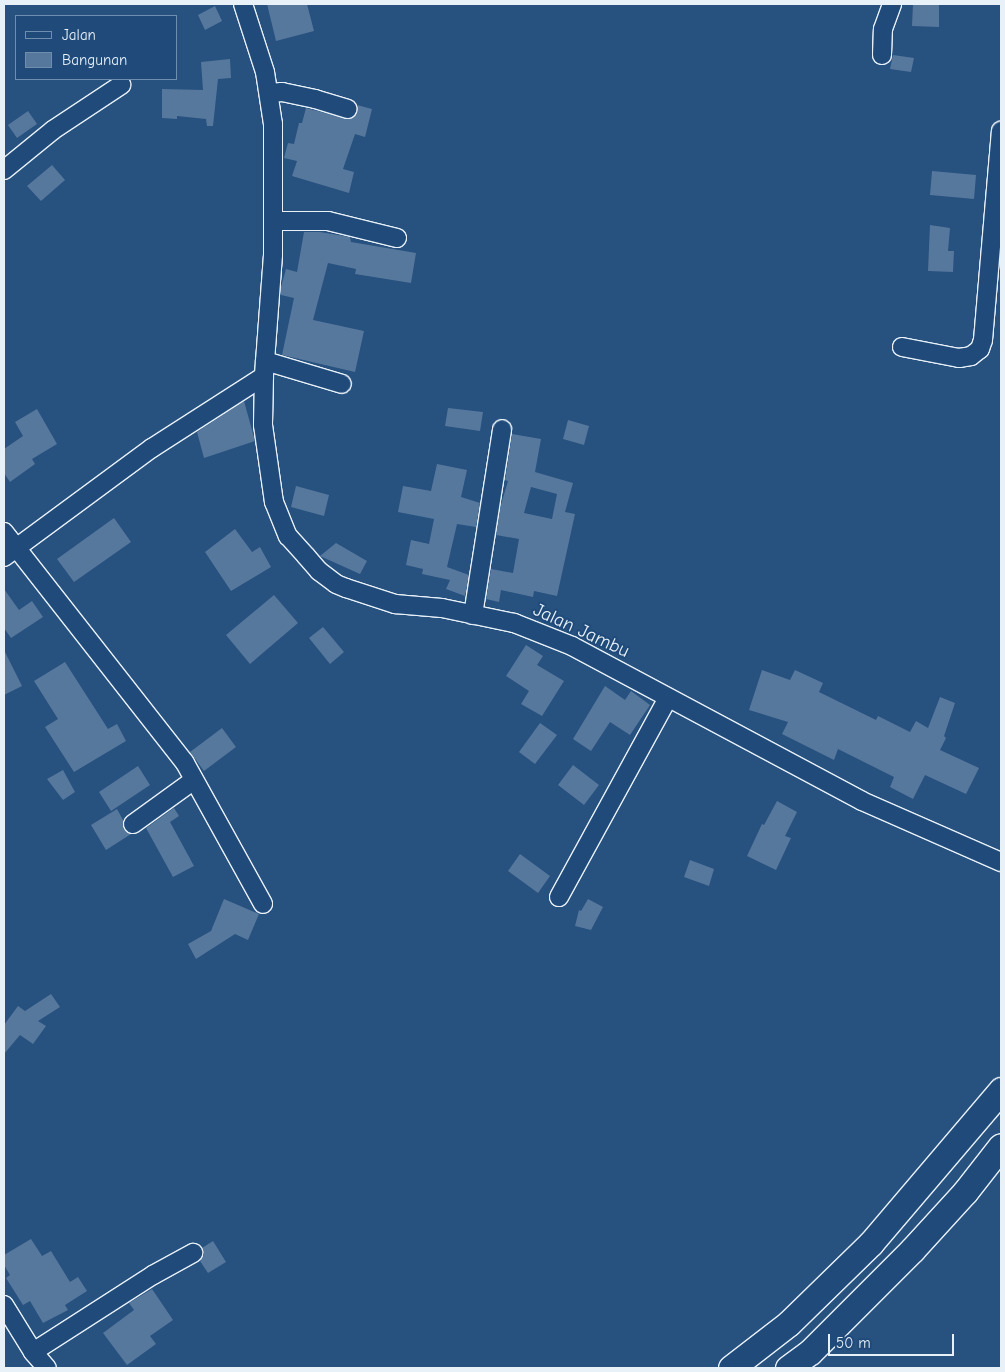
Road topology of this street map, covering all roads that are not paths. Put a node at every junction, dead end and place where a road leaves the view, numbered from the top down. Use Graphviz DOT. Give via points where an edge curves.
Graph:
graph roads {
  1 [pos="243,4"];
  2 [pos="892,4"];
  3 [pos="882,55"];
  4 [pos="121,85"];
  5 [pos="270,93"];
  6 [pos="347,109"];
  7 [pos="1001,131"];
  8 [pos="4,170"];
  9 [pos="274,221"];
  10 [pos="396,238"];
  11 [pos="902,347"];
  12 [pos="265,368"];
  13 [pos="342,384"];
  14 [pos="502,429"];
  15 [pos="4,532"];
  16 [pos="10,553"];
  17 [pos="473,615"];
  18 [pos="668,698"];
  19 [pos="194,780"];
  20 [pos="133,824"];
  21 [pos="1001,862"];
  22 [pos="559,897"];
  23 [pos="263,904"];
  24 [pos="1001,1090"];
  25 [pos="1001,1146"];
  26 [pos="193,1253"];
  27 [pos="4,1305"];
  28 [pos="33,1352"];
  29 [pos="47,1368"];
  30 [pos="731,1368"];
  31 [pos="788,1368"];
  1 -- 5 [label="street, Jalan Jambu"];
  2 -- 3 [label="street" via="883,29"];
  4 -- 8 [label="street" via="53,130"];
  5 -- 6 [label="street" via="282,92"];
  5 -- 9 [label="street, Jalan Jambu"];
  7 -- 11 [label="street" via="980,349 970,356 958,358"];
  9 -- 10 [label="street" via="328,221"];
  9 -- 12 [label="street, Jalan Jambu"];
  12 -- 13 [label="street"];
  12 -- 16 [label="street"];
  12 -- 17 [label="street, Jalan Jambu" via="263,425 274,502 288,536 319,571 336,584 395,604 442,608"];
  14 -- 17 [label="street"];
  15 -- 16 [label="street"];
  16 -- 19 [label="street" via="185,763"];
  17 -- 18 [label="street, Jalan Jambu" via="530,628 572,646"];
  18 -- 21 [label="street, Jalan Jambu" via="862,802"];
  18 -- 22 [label="street"];
  19 -- 20 [label="street"];
  19 -- 23 [label="street"];
  24 -- 30 [label="highway" via="871,1243 789,1323"];
  25 -- 31 [label="highway" via="965,1192 912,1250 810,1352"];
  26 -- 28 [label="street"];
  27 -- 28 [label="street"];
  28 -- 29 [label="street"];
}
